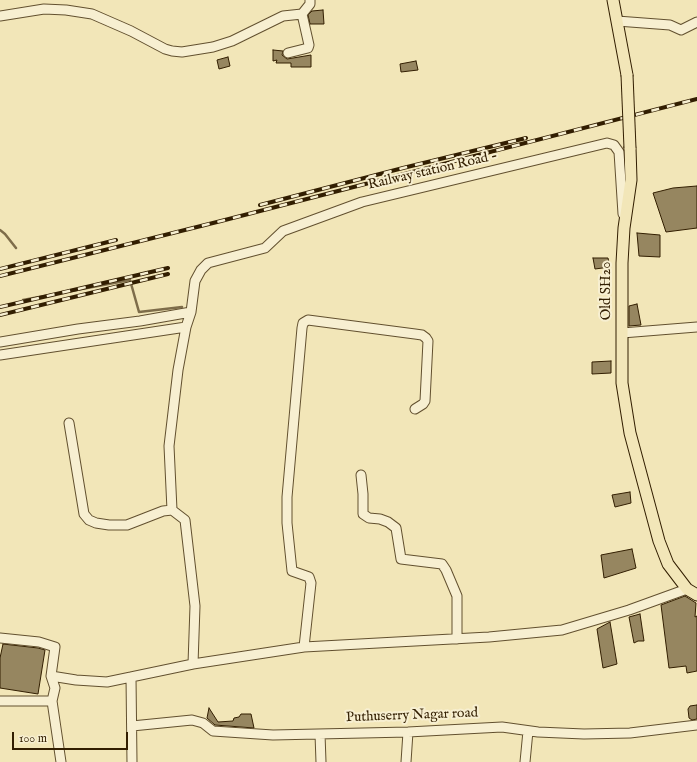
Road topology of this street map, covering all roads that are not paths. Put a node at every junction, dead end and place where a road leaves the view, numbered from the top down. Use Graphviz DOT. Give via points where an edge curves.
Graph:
graph roads {
  1 [pos="310,0"];
  2 [pos="613,0"];
  3 [pos="302,14"];
  4 [pos="0,16"];
  5 [pos="617,21"];
  6 [pos="697,22"];
  7 [pos="288,53"];
  8 [pos="624,228"];
  9 [pos="191,312"];
  10 [pos="186,327"];
  11 [pos="697,328"];
  12 [pos="622,333"];
  13 [pos="0,342"];
  14 [pos="0,355"];
  15 [pos="415,409"];
  16 [pos="69,423"];
  17 [pos="361,475"];
  18 [pos="172,510"];
  19 [pos="692,589"];
  20 [pos="697,595"];
  21 [pos="0,638"];
  22 [pos="457,639"];
  23 [pos="304,647"];
  24 [pos="193,664"];
  25 [pos="51,676"];
  26 [pos="131,677"];
  27 [pos="0,701"];
  28 [pos="52,701"];
  29 [pos="697,725"];
  30 [pos="132,726"];
  31 [pos="528,731"];
  32 [pos="408,732"];
  33 [pos="320,734"];
  34 [pos="61,762"];
  35 [pos="132,762"];
  36 [pos="321,762"];
  37 [pos="406,762"];
  38 [pos="525,762"];
  1 -- 3 [label="street"];
  2 -- 5 [label="main road, Old SH20"];
  3 -- 4 [label="street" via="283,16 232,41 182,52 172,52 131,30 92,14 44,9"];
  3 -- 7 [label="street" via="308,48"];
  5 -- 6 [label="street" via="670,25 682,30"];
  5 -- 8 [label="main road, Old SH20, bridge" via="627,75 630,148 631,180"];
  8 -- 9 [label="street, Railway station Road -" via="619,152 614,145 607,144 362,202 283,231 265,248 208,263 195,281"];
  8 -- 12 [label="main road, Old SH20"];
  9 -- 10 [label="street"];
  9 -- 13 [label="street"];
  10 -- 14 [label="street"];
  10 -- 18 [label="street" via="169,446"];
  11 -- 12 [label="street"];
  12 -- 19 [label="main road, Old SH20" via="622,383 630,433 659,540 668,564"];
  15 -- 23 [label="street" via="425,401 428,341 426,338 422,335 308,320 304,323 287,523 292,571 309,578 311,582"];
  16 -- 18 [label="street" via="84,514 89,520 102,524 127,525"];
  17 -- 22 [label="street" via="363,514 368,518 388,522 396,528 401,559 442,564 446,570 456,596"];
  18 -- 24 [label="street" via="185,520 196,606"];
  19 -- 20 [label="main road"];
  19 -- 22 [label="street" via="562,630"];
  21 -- 25 [label="street" via="39,642 55,647"];
  22 -- 23 [label="street"];
  23 -- 24 [label="street"];
  24 -- 26 [label="street"];
  25 -- 26 [label="street" via="107,682"];
  25 -- 28 [label="street" via="55,688"];
  26 -- 30 [label="street"];
  27 -- 28 [label="street"];
  28 -- 34 [label="street"];
  29 -- 31 [label="street, Puthuserry Nagar road" via="630,733"];
  30 -- 33 [label="street, Puthuserry Nagar road" via="192,720 220,732"];
  30 -- 35 [label="street"];
  31 -- 32 [label="street, Puthuserry Nagar road" via="502,727"];
  31 -- 38 [label="street"];
  32 -- 33 [label="street, Puthuserry Nagar road"];
  32 -- 37 [label="street"];
  33 -- 36 [label="street"];
}
